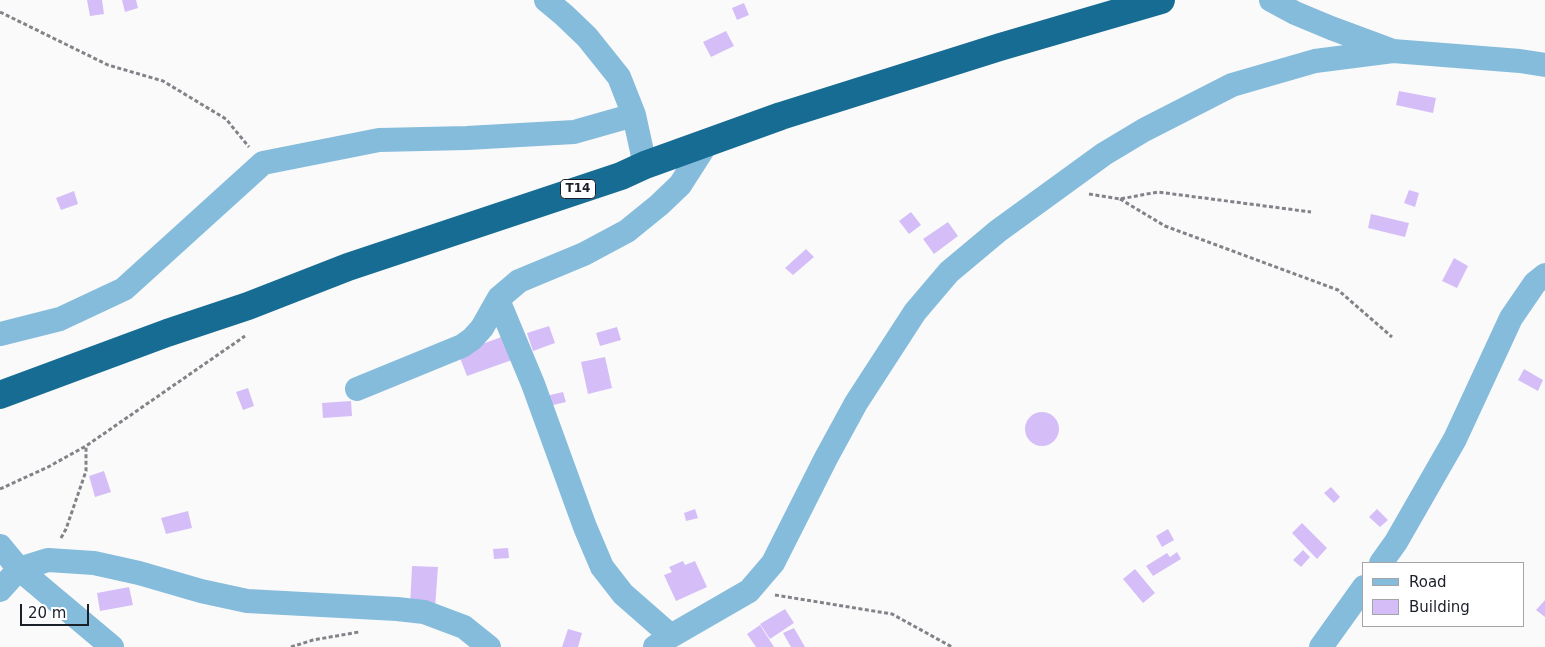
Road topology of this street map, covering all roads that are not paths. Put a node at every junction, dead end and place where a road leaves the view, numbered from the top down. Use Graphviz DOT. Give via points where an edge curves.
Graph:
graph roads {
  1 [pos="546,0"];
  2 [pos="1161,0"];
  3 [pos="1271,0"];
  4 [pos="1393,51"];
  5 [pos="1545,64"];
  6 [pos="634,115"];
  7 [pos="707,143"];
  8 [pos="645,165"];
  9 [pos="1545,275"];
  10 [pos="499,298"];
  11 [pos="0,334"];
  12 [pos="357,389"];
  13 [pos="0,395"];
  14 [pos="0,546"];
  15 [pos="1382,562"];
  16 [pos="19,569"];
  17 [pos="0,590"];
  18 [pos="1362,591"];
  19 [pos="663,641"];
  20 [pos="112,647"];
  21 [pos="489,647"];
  22 [pos="1321,647"];
  1 -- 6 [label="street" via="564,14 619,76"];
  2 -- 7 [label="highway, T14" via="780,116"];
  3 -- 4 [label="street" via="1331,28"];
  4 -- 5 [label="street"];
  4 -- 19 [label="street" via="1315,61 1232,85 1112,149 998,231 949,272 915,312 856,404 773,563 750,591"];
  6 -- 8 [label="street"];
  6 -- 11 [label="street" via="574,132 379,140 263,163 124,289 60,319"];
  7 -- 8 [label="highway, T14"];
  7 -- 10 [label="street" via="680,185 627,231 584,254 519,281"];
  8 -- 13 [label="highway, T14" via="621,176 348,267"];
  9 -- 15 [label="street" via="1535,283 1511,318 1455,439"];
  10 -- 12 [label="street" via="482,328 462,346"];
  10 -- 19 [label="street" via="602,567"];
  14 -- 16 [label="street"];
  16 -- 17 [label="street"];
  16 -- 20 [label="street"];
  16 -- 21 [label="street" via="48,560 94,563 247,601 424,612 464,627"];
  18 -- 22 [label="street"];
}
